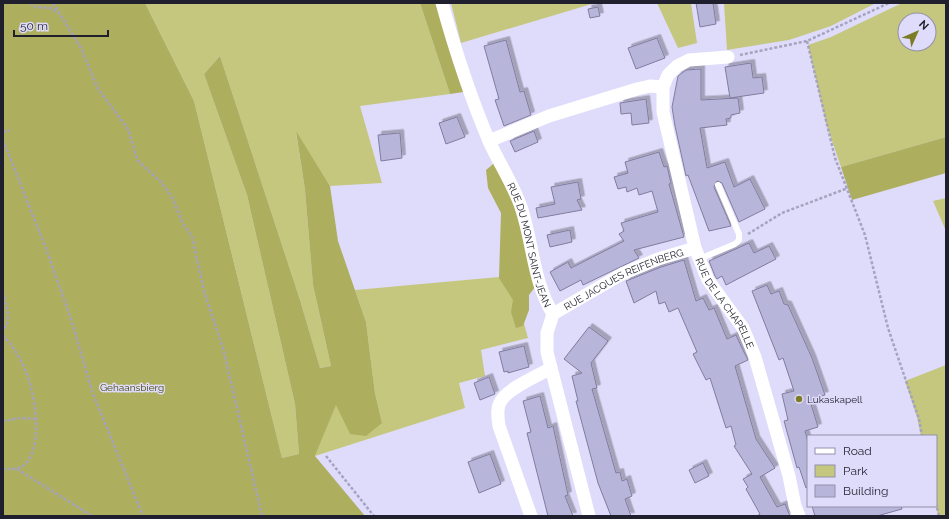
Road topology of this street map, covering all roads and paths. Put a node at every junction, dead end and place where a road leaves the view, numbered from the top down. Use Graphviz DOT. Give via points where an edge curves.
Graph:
graph roads {
  1 [pos="30,3"];
  2 [pos="53,3"];
  3 [pos="442,3"];
  4 [pos="889,3"];
  5 [pos="60,14"];
  6 [pos="807,41"];
  7 [pos="728,57"];
  8 [pos="663,87"];
  9 [pos="10,130"];
  10 [pos="3,132"];
  11 [pos="3,140"];
  12 [pos="489,141"];
  13 [pos="718,185"];
  14 [pos="848,188"];
  15 [pos="739,240"];
  16 [pos="697,254"];
  17 [pos="3,292"];
  18 [pos="553,314"];
  19 [pos="3,330"];
  20 [pos="3,335"];
  21 [pos="551,368"];
  22 [pos="37,419"];
  23 [pos="3,421"];
  24 [pos="922,435"];
  25 [pos="326,456"];
  26 [pos="3,469"];
  27 [pos="17,469"];
  28 [pos="92,516"];
  29 [pos="143,516"];
  30 [pos="262,516"];
  31 [pos="374,516"];
  32 [pos="531,516"];
  33 [pos="589,516"];
  34 [pos="799,516"];
  1 -- 5 [label="path" via="36,7 50,8"];
  2 -- 5 [label="path"];
  3 -- 12 [label="street, RUE DU MONT SAINT-JEAN" via="454,45"];
  4 -- 6 [label="path"];
  5 -- 30 [label="path" via="80,48 98,89 128,129 138,161 162,183 192,236 204,291 223,348"];
  6 -- 7 [label="path"];
  6 -- 14 [label="path" via="835,158"];
  7 -- 8 [label="street" via="689,60 677,66 668,75"];
  8 -- 12 [label="street" via="637,89 549,116"];
  8 -- 16 [label="street, RUE DE LA CHAPELLE" via="663,112"];
  9 -- 10 [label="path"];
  11 -- 29 [label="path" via="50,259 93,394"];
  12 -- 18 [label="street, RUE DU MONT SAINT-JEAN" via="520,205 538,283 544,300"];
  13 -- 15 [label="lane" via="739,234"];
  14 -- 15 [label="path" via="782,213"];
  14 -- 24 [label="path" via="865,235 888,328"];
  15 -- 16 [label="lane" via="735,244"];
  16 -- 18 [label="street, RUE JACQUES REIFENBERG" via="658,258 622,274"];
  16 -- 34 [label="street, RUE DE LA CHAPELLE" via="708,280 743,328 755,357"];
  17 -- 19 [label="path" via="8,317"];
  18 -- 21 [label="street, RUE DU MONT SAINT-JEAN" via="547,333 547,352"];
  20 -- 22 [label="path" via="23,364"];
  21 -- 32 [label="street" via="511,391 500,401 497,412 498,426"];
  21 -- 33 [label="street, RUE DU MONT SAINT-JEAN"];
  22 -- 23 [label="path"];
  22 -- 27 [label="path" via="35,444 26,464"];
  25 -- 31 [label="path"];
  26 -- 27 [label="path"];
  27 -- 28 [label="path"];
}
